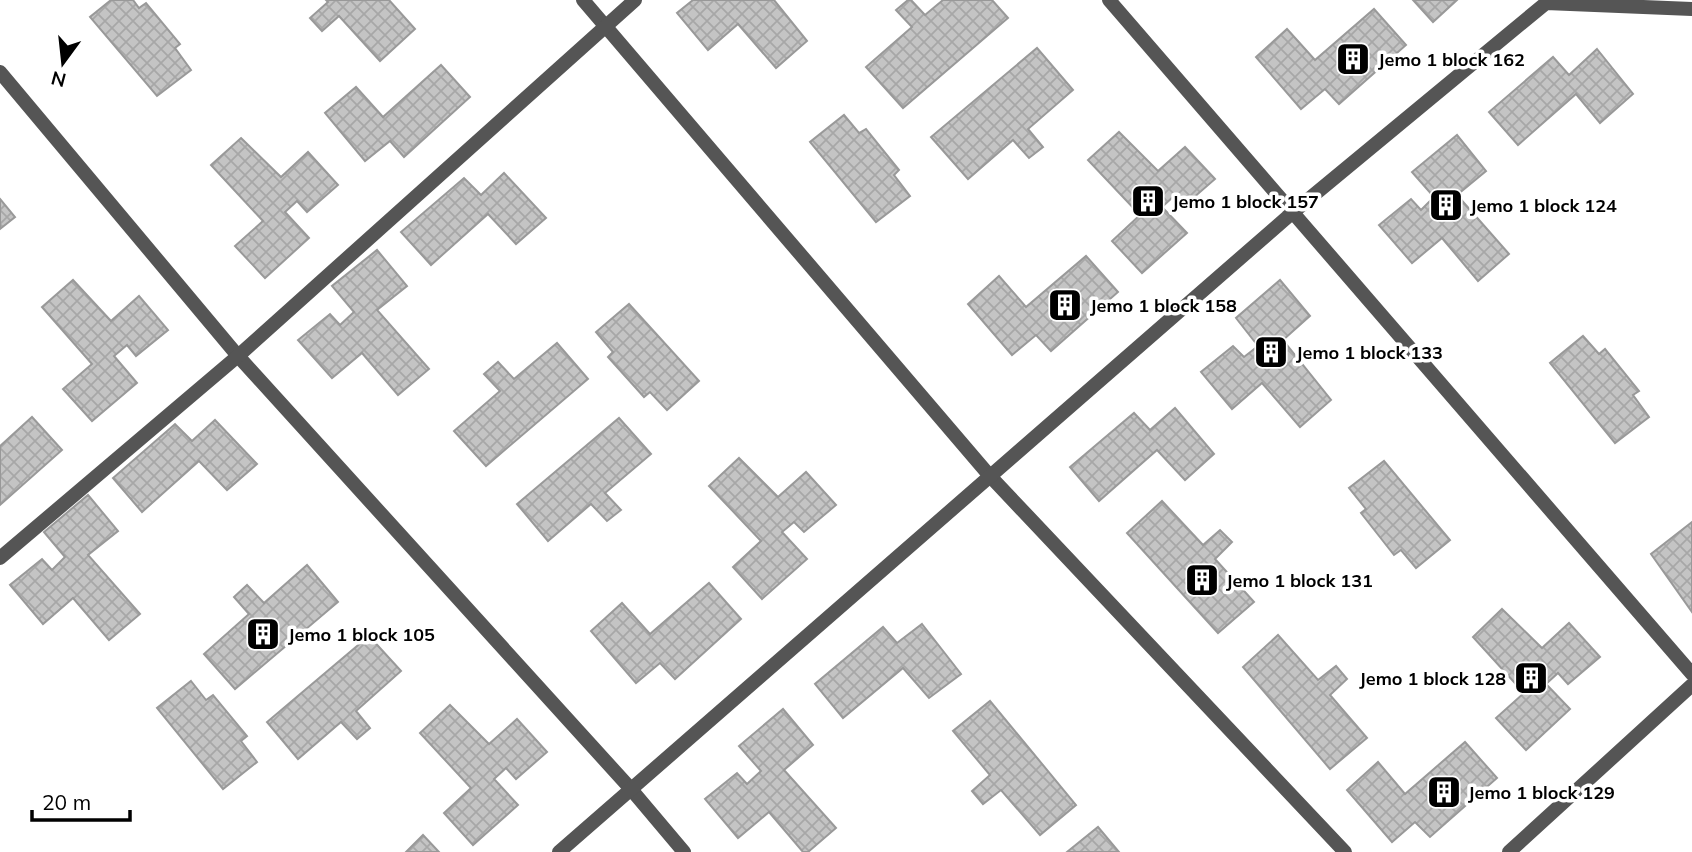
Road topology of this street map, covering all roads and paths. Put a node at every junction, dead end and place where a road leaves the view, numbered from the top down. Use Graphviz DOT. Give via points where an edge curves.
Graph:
graph roads {
  1 [pos="583,0"];
  2 [pos="635,0"];
  3 [pos="1109,0"];
  4 [pos="1546,2"];
  5 [pos="1692,9"];
  6 [pos="605,25"];
  7 [pos="0,72"];
  8 [pos="1292,213"];
  9 [pos="238,356"];
  10 [pos="989,475"];
  11 [pos="0,558"];
  12 [pos="1692,674"];
  13 [pos="1692,685"];
  14 [pos="630,788"];
  15 [pos="559,852"];
  16 [pos="684,852"];
  17 [pos="1345,852"];
  18 [pos="1509,852"];
  1 -- 6 [label="street"];
  2 -- 6 [label="street"];
  3 -- 8 [label="street"];
  4 -- 5 [label="street"];
  4 -- 8 [label="street"];
  6 -- 9 [label="street"];
  6 -- 10 [label="street"];
  7 -- 9 [label="street"];
  8 -- 10 [label="street"];
  8 -- 12 [label="street"];
  9 -- 11 [label="street"];
  9 -- 14 [label="street"];
  10 -- 14 [label="street"];
  10 -- 17 [label="street"];
  13 -- 18 [label="street"];
  14 -- 15 [label="street"];
  14 -- 16 [label="street"];
}
